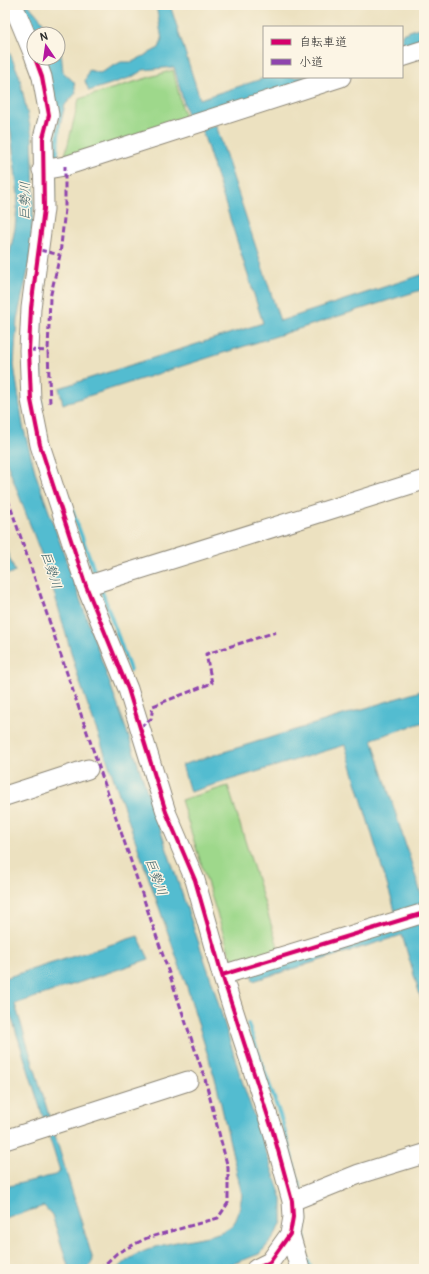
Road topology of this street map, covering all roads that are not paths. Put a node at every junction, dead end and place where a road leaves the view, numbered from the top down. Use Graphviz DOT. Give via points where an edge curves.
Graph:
graph roads {
  1 [pos="12,5"];
  2 [pos="26,37"];
  3 [pos="424,50"];
  4 [pos="403,57"];
  5 [pos="38,66"];
  6 [pos="338,78"];
  7 [pos="42,170"];
  8 [pos="424,480"];
  9 [pos="86,586"];
  10 [pos="88,769"];
  11 [pos="5,796"];
  12 [pos="416,915"];
  13 [pos="228,974"];
  14 [pos="188,1081"];
  15 [pos="5,1140"];
  16 [pos="424,1154"];
  17 [pos="299,1198"];
  18 [pos="290,1234"];
  19 [pos="256,1269"];
  20 [pos="300,1269"];
  1 -- 2 [label="street"];
  3 -- 4 [label="street"];
  5 -- 7 [label="street" via="49,115 43,138"];
  6 -- 7 [label="street" via="65,166"];
  7 -- 9 [label="street" via="44,209 28,350 31,400 40,445"];
  8 -- 9 [label="street"];
  9 -- 13 [label="street" via="128,689 166,812 195,880"];
  10 -- 11 [label="street"];
  12 -- 13 [label="street"];
  13 -- 17 [label="street" via="274,1132"];
  14 -- 15 [label="street"];
  16 -- 17 [label="street" via="359,1174"];
  17 -- 18 [label="street"];
  18 -- 19 [label="street" via="270,1262"];
  18 -- 20 [label="street"];
}
